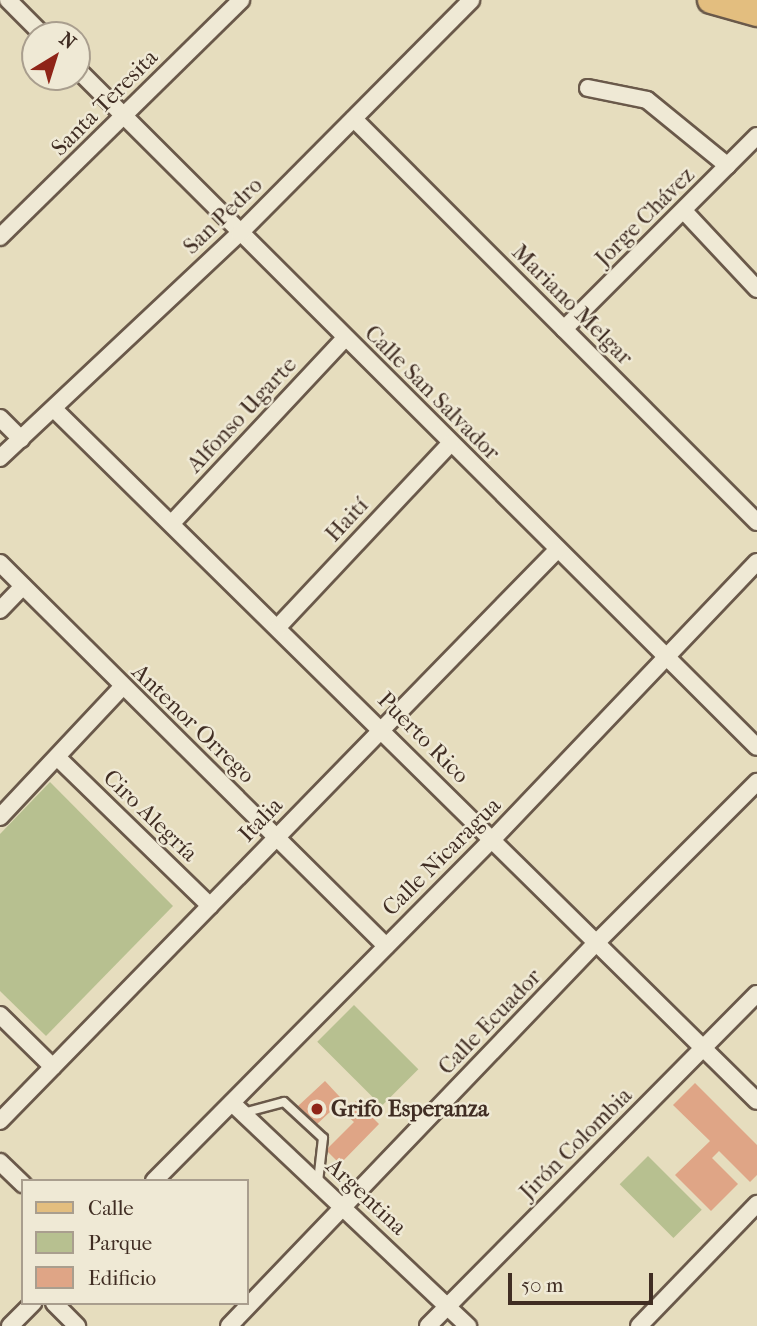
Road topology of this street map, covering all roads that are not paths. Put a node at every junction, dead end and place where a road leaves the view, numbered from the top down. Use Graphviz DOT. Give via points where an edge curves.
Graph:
graph roads {
  1 [pos="7,0"];
  2 [pos="241,0"];
  3 [pos="471,0"];
  4 [pos="711,0"];
  5 [pos="0,6"];
  6 [pos="757,13"];
  7 [pos="29,21"];
  8 [pos="91,83"];
  9 [pos="588,88"];
  10 [pos="124,117"];
  11 [pos="354,119"];
  12 [pos="757,136"];
  13 [pos="728,166"];
  14 [pos="684,211"];
  15 [pos="240,233"];
  16 [pos="0,237"];
  17 [pos="757,289"];
  18 [pos="564,329"];
  19 [pos="345,338"];
  20 [pos="54,409"];
  21 [pos="0,418"];
  22 [pos="21,439"];
  23 [pos="450,443"];
  24 [pos="0,458"];
  25 [pos="757,522"];
  26 [pos="172,523"];
  27 [pos="556,551"];
  28 [pos="0,562"];
  29 [pos="757,562"];
  30 [pos="23,586"];
  31 [pos="0,610"];
  32 [pos="278,627"];
  33 [pos="664,657"];
  34 [pos="122,687"];
  35 [pos="382,729"];
  36 [pos="757,747"];
  37 [pos="58,758"];
  38 [pos="757,782"];
  39 [pos="0,817"];
  40 [pos="276,837"];
  41 [pos="492,839"];
  42 [pos="210,906"];
  43 [pos="596,943"];
  44 [pos="386,946"];
  45 [pos="757,994"];
  46 [pos="0,1015"];
  47 [pos="704,1049"];
  48 [pos="53,1067"];
  49 [pos="757,1101"];
  50 [pos="237,1108"];
  51 [pos="0,1121"];
  52 [pos="0,1162"];
  53 [pos="156,1179"];
  54 [pos="21,1182"];
  55 [pos="318,1182"];
  56 [pos="757,1204"];
  57 [pos="343,1205"];
  58 [pos="31,1305"];
  59 [pos="56,1305"];
  60 [pos="447,1306"];
  61 [pos="10,1326"];
  62 [pos="77,1326"];
  63 [pos="229,1326"];
  64 [pos="428,1326"];
  65 [pos="468,1326"];
  66 [pos="639,1326"];
  1 -- 5 [label="street"];
  1 -- 7 [label="street"];
  2 -- 10 [label="street, Santa Teresita"];
  3 -- 11 [label="street, San Pedro"];
  4 -- 6 [label="main road"];
  8 -- 10 [label="street, Calle San Salvador"];
  9 -- 13 [label="street" via="647,100"];
  10 -- 15 [label="street, Calle San Salvador"];
  10 -- 16 [label="street, Santa Teresita"];
  11 -- 15 [label="street, San Pedro"];
  11 -- 18 [label="street, Mariano Melgar"];
  12 -- 13 [label="street, Jorge Chávez"];
  13 -- 14 [label="street, Jorge Chávez"];
  14 -- 17 [label="street"];
  14 -- 18 [label="street, Jorge Chávez"];
  15 -- 19 [label="street, Calle San Salvador"];
  15 -- 20 [label="street, San Pedro"];
  18 -- 25 [label="street, Mariano Melgar"];
  19 -- 23 [label="street, Calle San Salvador"];
  19 -- 26 [label="street, Alfonso Ugarte"];
  20 -- 22 [label="street, San Pedro"];
  20 -- 26 [label="street, Puerto Rico"];
  21 -- 22 [label="street"];
  22 -- 24 [label="street, San Pedro"];
  23 -- 27 [label="street, Calle San Salvador"];
  23 -- 32 [label="street, Haití"];
  26 -- 32 [label="street, Puerto Rico"];
  27 -- 33 [label="street, Calle San Salvador"];
  27 -- 35 [label="street, Italia"];
  28 -- 30 [label="street, Antenor Orrego"];
  29 -- 33 [label="street, Calle Nicaragua"];
  30 -- 31 [label="street"];
  30 -- 34 [label="street, Antenor Orrego"];
  32 -- 35 [label="street, Puerto Rico"];
  33 -- 36 [label="street, Calle San Salvador"];
  33 -- 41 [label="street, Calle Nicaragua"];
  34 -- 37 [label="street"];
  34 -- 40 [label="street, Antenor Orrego"];
  35 -- 40 [label="street, Italia"];
  35 -- 41 [label="street, Puerto Rico"];
  37 -- 39 [label="street"];
  37 -- 42 [label="street, Ciro Alegría"];
  38 -- 43 [label="street, Calle Ecuador"];
  40 -- 42 [label="street, Italia"];
  40 -- 44 [label="street, Antenor Orrego"];
  41 -- 43 [label="street, Puerto Rico"];
  41 -- 44 [label="street, Calle Nicaragua"];
  42 -- 48 [label="street, Italia"];
  43 -- 47 [label="street, Puerto Rico"];
  43 -- 57 [label="street, Calle Ecuador"];
  44 -- 50 [label="street, Calle Nicaragua"];
  45 -- 47 [label="street, Jirón Colombia"];
  46 -- 48 [label="street"];
  47 -- 49 [label="street, Puerto Rico"];
  47 -- 60 [label="street, Jirón Colombia"];
  48 -- 51 [label="street, Italia"];
  50 -- 53 [label="street, Calle Nicaragua"];
  50 -- 55 [label="street, Argentina"];
  50 -- 55 [label="lane" via="284,1102 323,1138"];
  52 -- 54 [label="street"];
  55 -- 57 [label="street, Argentina"];
  56 -- 66 [label="street"];
  57 -- 60 [label="street, Argentina"];
  57 -- 63 [label="street, Calle Ecuador"];
  58 -- 61 [label="street"];
  59 -- 62 [label="street"];
  60 -- 64 [label="street, Jirón Colombia"];
  60 -- 65 [label="street, Argentina"];
}
